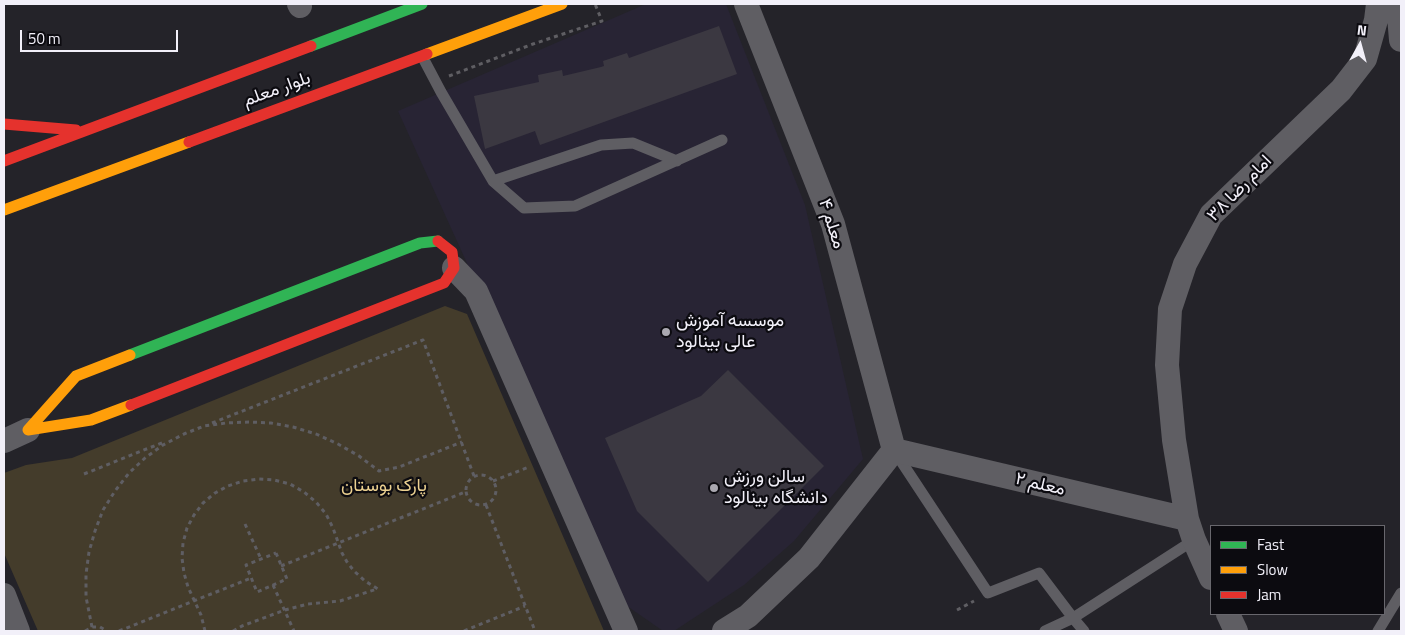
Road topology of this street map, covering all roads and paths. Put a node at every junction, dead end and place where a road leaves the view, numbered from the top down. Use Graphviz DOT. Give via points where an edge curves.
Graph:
graph roads {
  1 [pos="422,4"];
  2 [pos="562,4"];
  3 [pos="595,4"];
  4 [pos="746,4"];
  5 [pos="1378,4"];
  6 [pos="1398,4"];
  7 [pos="1401,40"];
  8 [pos="533,44"];
  9 [pos="509,52"];
  10 [pos="422,56"];
  11 [pos="436,81"];
  12 [pos="4,124"];
  13 [pos="82,130"];
  14 [pos="722,140"];
  15 [pos="4,161"];
  16 [pos="676,161"];
  17 [pos="493,182"];
  18 [pos="4,210"];
  19 [pos="454,268"];
  20 [pos="204,426"];
  21 [pos="28,430"];
  22 [pos="4,442"];
  23 [pos="462,442"];
  24 [pos="894,450"];
  25 [pos="550,459"];
  26 [pos="84,474"];
  27 [pos="474,476"];
  28 [pos="493,481"];
  29 [pos="465,492"];
  30 [pos="486,505"];
  31 [pos="245,524"];
  32 [pos="1190,529"];
  33 [pos="338,543"];
  34 [pos="261,559"];
  35 [pos="281,566"];
  36 [pos="1210,576"];
  37 [pos="251,578"];
  38 [pos="273,585"];
  39 [pos="1401,592"];
  40 [pos="4,595"];
  41 [pos="195,600"];
  42 [pos="525,606"];
  43 [pos="285,610"];
  44 [pos="1228,615"];
  45 [pos="1072,618"];
  46 [pos="92,627"];
  47 [pos="18,631"];
  48 [pos="85,631"];
  49 [pos="107,631"];
  50 [pos="119,631"];
  51 [pos="205,631"];
  52 [pos="234,631"];
  53 [pos="294,631"];
  54 [pos="464,631"];
  55 [pos="535,631"];
  56 [pos="626,631"];
  57 [pos="724,631"];
  58 [pos="1045,631"];
  59 [pos="1084,631"];
  60 [pos="1236,631"];
  61 [pos="1378,631"];
  1 -- 13 [label="main road, بلوار معلم"];
  2 -- 10 [label="main road, بلوار معلم"];
  3 -- 8 [label="path" via="602,21"];
  4 -- 24 [label="street, معلم ۴" via="833,224"];
  5 -- 32 [label="street, امام رضا ۳۸" via="1365,58 1341,90 1210,215 1185,264 1170,309 1167,364 1174,440"];
  6 -- 7 [label="street"];
  8 -- 9 [label="path"];
  8 -- 11 [label="path"];
  10 -- 11 [label="lane"];
  10 -- 18 [label="main road, بلوار معلم"];
  11 -- 17 [label="lane"];
  12 -- 13 [label="main road"];
  13 -- 15 [label="main road, بلوار معلم"];
  14 -- 16 [label="lane"];
  16 -- 17 [label="lane" via="633,143 601,145"];
  16 -- 17 [label="lane" via="575,206 524,208"];
  19 -- 21 [label="main road" via="444,283 91,420"];
  19 -- 21 [label="main road" via="452,252 438,241 420,243 76,376"];
  19 -- 25 [label="street" via="476,291"];
  20 -- 23 [label="path" via="248,422 293,427 338,444 379,471 399,467"];
  20 -- 23 [label="path" via="422,340"];
  20 -- 26 [label="path"];
  20 -- 46 [label="path" via="170,441 145,458 129,473 103,510 94,531 86,574 86,597"];
  21 -- 22 [label="street"];
  23 -- 27 [label="path"];
  24 -- 32 [label="street, معلم ۲"];
  24 -- 45 [label="lane" via="988,593 1039,573"];
  24 -- 57 [label="street" via="809,558 748,616"];
  25 -- 28 [label="path"];
  25 -- 56 [label="street"];
  27 -- 28 [label="path" via="481,475"];
  27 -- 29 [label="path" via="466,485"];
  28 -- 30 [label="path" via="496,493"];
  29 -- 30 [label="path" via="470,502"];
  29 -- 33 [label="path"];
  30 -- 42 [label="path"];
  31 -- 34 [label="path"];
  32 -- 36 [label="street, امام رضا ۳۸"];
  32 -- 45 [label="lane"];
  33 -- 35 [label="path"];
  33 -- 41 [label="path" via="326,514 304,492 290,484 259,479 228,486 203,503 187,528 182,558 186,580"];
  33 -- 43 [label="path" via="354,571 378,589 340,601"];
  34 -- 35 [label="path" via="276,553"];
  34 -- 37 [label="path" via="246,565"];
  35 -- 38 [label="path" via="287,579"];
  37 -- 38 [label="path" via="257,592"];
  37 -- 41 [label="path"];
  38 -- 43 [label="path"];
  39 -- 61 [label="lane"];
  40 -- 47 [label="street"];
  41 -- 50 [label="path"];
  41 -- 51 [label="path"];
  42 -- 54 [label="path"];
  42 -- 55 [label="path"];
  43 -- 52 [label="path"];
  43 -- 53 [label="path"];
  44 -- 60 [label="street"];
  45 -- 58 [label="lane"];
  45 -- 59 [label="lane"];
  46 -- 48 [label="path"];
  46 -- 49 [label="path"];
}
